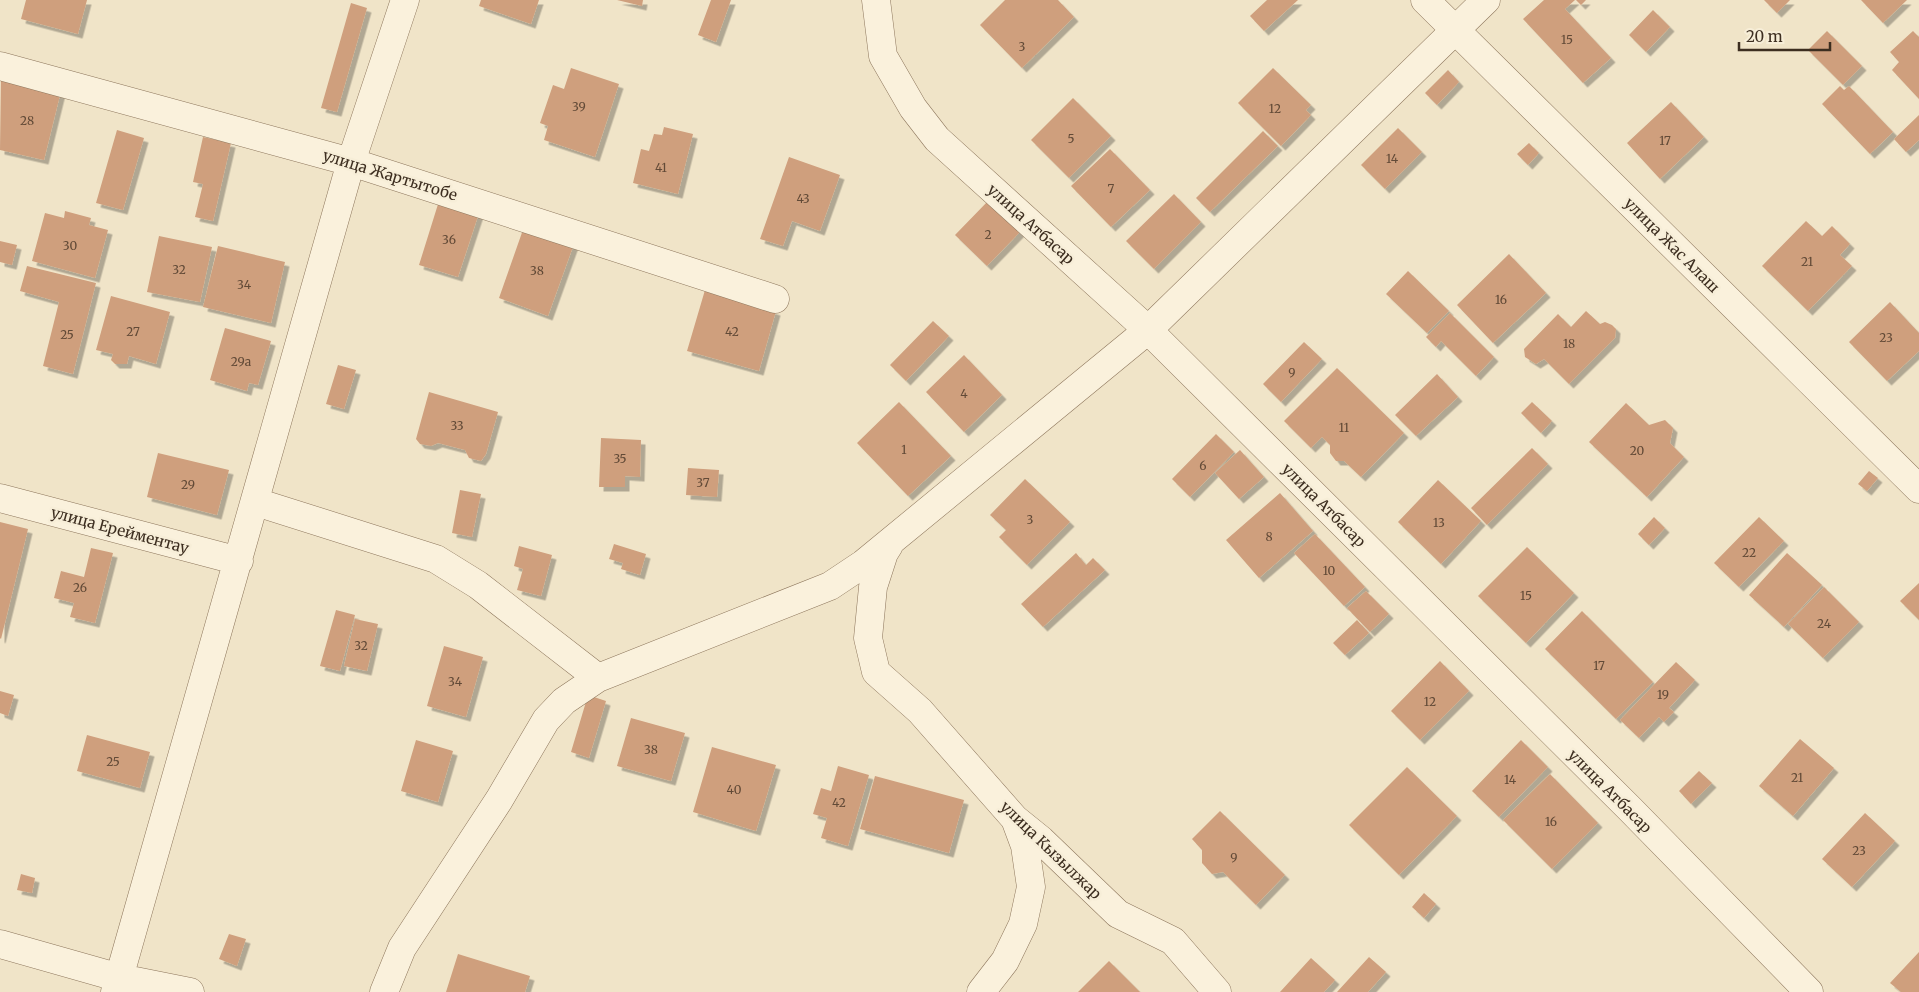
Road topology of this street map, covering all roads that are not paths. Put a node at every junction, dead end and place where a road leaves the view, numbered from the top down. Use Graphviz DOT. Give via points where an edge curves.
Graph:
graph roads {
  1 [pos="405,0"];
  2 [pos="876,0"];
  3 [pos="1425,0"];
  4 [pos="1486,0"];
  5 [pos="1454,30"];
  6 [pos="0,66"];
  7 [pos="351,162"];
  8 [pos="775,299"];
  9 [pos="1148,330"];
  10 [pos="1919,489"];
  11 [pos="0,498"];
  12 [pos="256,502"];
  13 [pos="895,537"];
  14 [pos="239,561"];
  15 [pos="598,678"];
  16 [pos="1015,819"];
  17 [pos="0,944"];
  18 [pos="118,985"];
  19 [pos="190,992"];
  20 [pos="384,992"];
  21 [pos="981,992"];
  22 [pos="1217,992"];
  23 [pos="1809,992"];
  1 -- 7 [label="street"];
  2 -- 9 [label="street, улица Атбасар" via="883,56 913,108 936,139"];
  3 -- 5 [label="street, улица Жас Алаш"];
  4 -- 5 [label="street"];
  5 -- 9 [label="street"];
  5 -- 10 [label="street, улица Жас Алаш"];
  6 -- 7 [label="street, улица Жартытобе"];
  7 -- 8 [label="street, улица Жартытобе"];
  7 -- 12 [label="street"];
  9 -- 13 [label="street"];
  9 -- 23 [label="street, улица Атбасар"];
  11 -- 14 [label="street, улица Ерейментау"];
  12 -- 14 [label="street"];
  12 -- 15 [label="street" via="436,559 478,585"];
  13 -- 15 [label="street" via="830,586"];
  13 -- 16 [label="street, улица Кызылжар" via="884,553 873,586 868,638 876,672 920,711"];
  14 -- 18 [label="street"];
  15 -- 20 [label="street" via="564,701 546,720 499,800 402,948"];
  16 -- 21 [label="street" via="1025,846 1031,887 1023,924 1005,961"];
  16 -- 22 [label="street, улица Кызылжар" via="1118,914 1173,940"];
  17 -- 18 [label="street"];
  18 -- 19 [label="street"];
}
